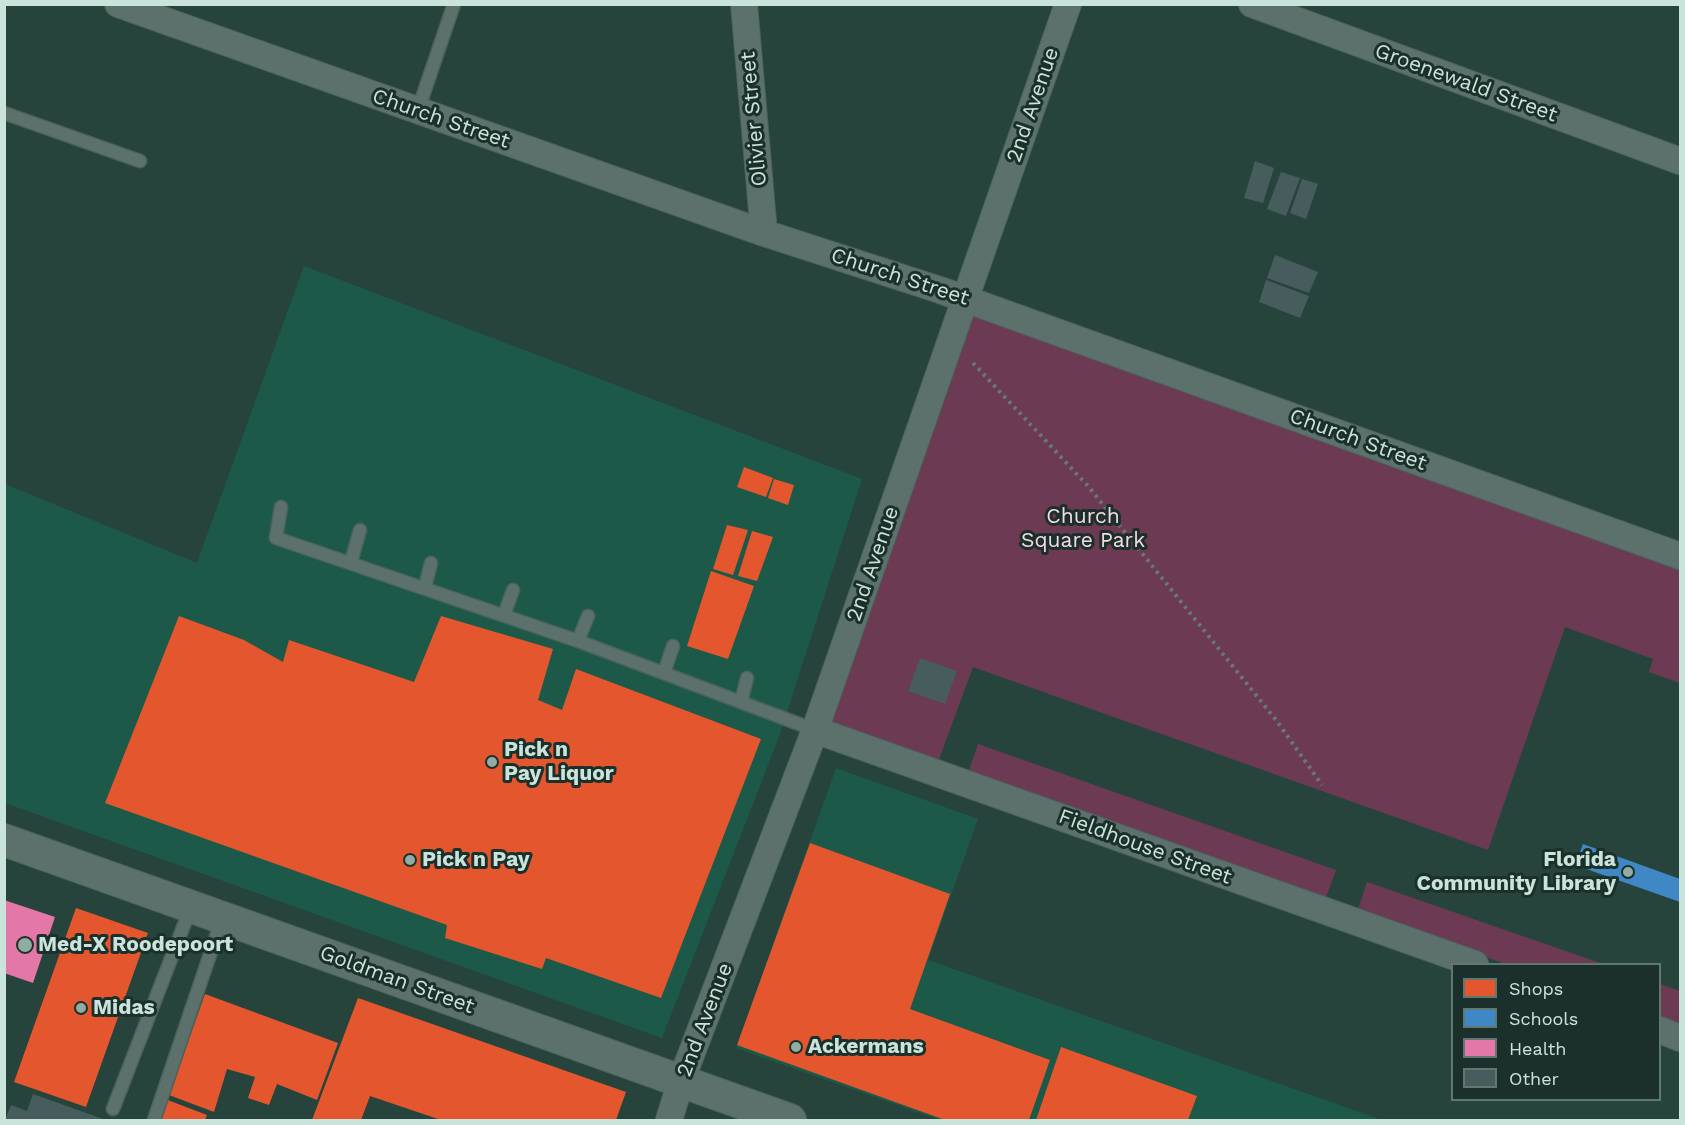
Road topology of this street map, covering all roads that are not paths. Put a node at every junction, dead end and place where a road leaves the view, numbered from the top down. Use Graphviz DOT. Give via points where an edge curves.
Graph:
graph roads {
  1 [pos="118,4"];
  2 [pos="454,4"];
  3 [pos="744,4"];
  4 [pos="1068,4"];
  5 [pos="1252,4"];
  6 [pos="418,110"];
  7 [pos="4,113"];
  8 [pos="140,161"];
  9 [pos="1680,161"];
  10 [pos="764,233"];
  11 [pos="965,299"];
  12 [pos="280,507"];
  13 [pos="360,530"];
  14 [pos="1680,556"];
  15 [pos="351,562"];
  16 [pos="431,562"];
  17 [pos="425,587"];
  18 [pos="513,590"];
  19 [pos="504,615"];
  20 [pos="588,616"];
  21 [pos="579,641"];
  22 [pos="673,646"];
  23 [pos="664,674"];
  24 [pos="747,678"];
  25 [pos="741,702"];
  26 [pos="815,730"];
  27 [pos="4,840"];
  28 [pos="191,906"];
  29 [pos="223,917"];
  30 [pos="1471,963"];
  31 [pos="1661,1031"];
  32 [pos="1680,1038"];
  33 [pos="681,1082"];
  34 [pos="113,1109"];
  35 [pos="154,1120"];
  36 [pos="669,1120"];
  37 [pos="790,1120"];
  1 -- 6 [label="street, Church Street"];
  2 -- 6 [label="lane"];
  3 -- 10 [label="street, Olivier Street"];
  4 -- 11 [label="street, 2nd Avenue"];
  5 -- 9 [label="street, Groenewald Street"];
  6 -- 10 [label="street, Church Street"];
  7 -- 8 [label="lane"];
  10 -- 11 [label="street, Church Street"];
  11 -- 14 [label="street, Church Street"];
  11 -- 26 [label="street, 2nd Avenue"];
  12 -- 15 [label="lane" via="276,538"];
  13 -- 15 [label="lane"];
  15 -- 17 [label="lane"];
  16 -- 17 [label="lane"];
  17 -- 19 [label="lane"];
  18 -- 19 [label="lane"];
  19 -- 21 [label="lane"];
  20 -- 21 [label="lane"];
  21 -- 23 [label="lane"];
  22 -- 23 [label="lane"];
  23 -- 25 [label="lane"];
  24 -- 25 [label="lane"];
  25 -- 26 [label="lane"];
  26 -- 30 [label="street, Fieldhouse Street"];
  26 -- 33 [label="street, 2nd Avenue"];
  27 -- 28 [label="street, Goldman Street"];
  28 -- 29 [label="street, Goldman Street"];
  28 -- 34 [label="lane"];
  29 -- 33 [label="street, Goldman Street"];
  29 -- 35 [label="lane"];
  31 -- 32 [label="street"];
  33 -- 36 [label="street, 2nd Avenue"];
  33 -- 37 [label="street, Goldman Street"];
}
